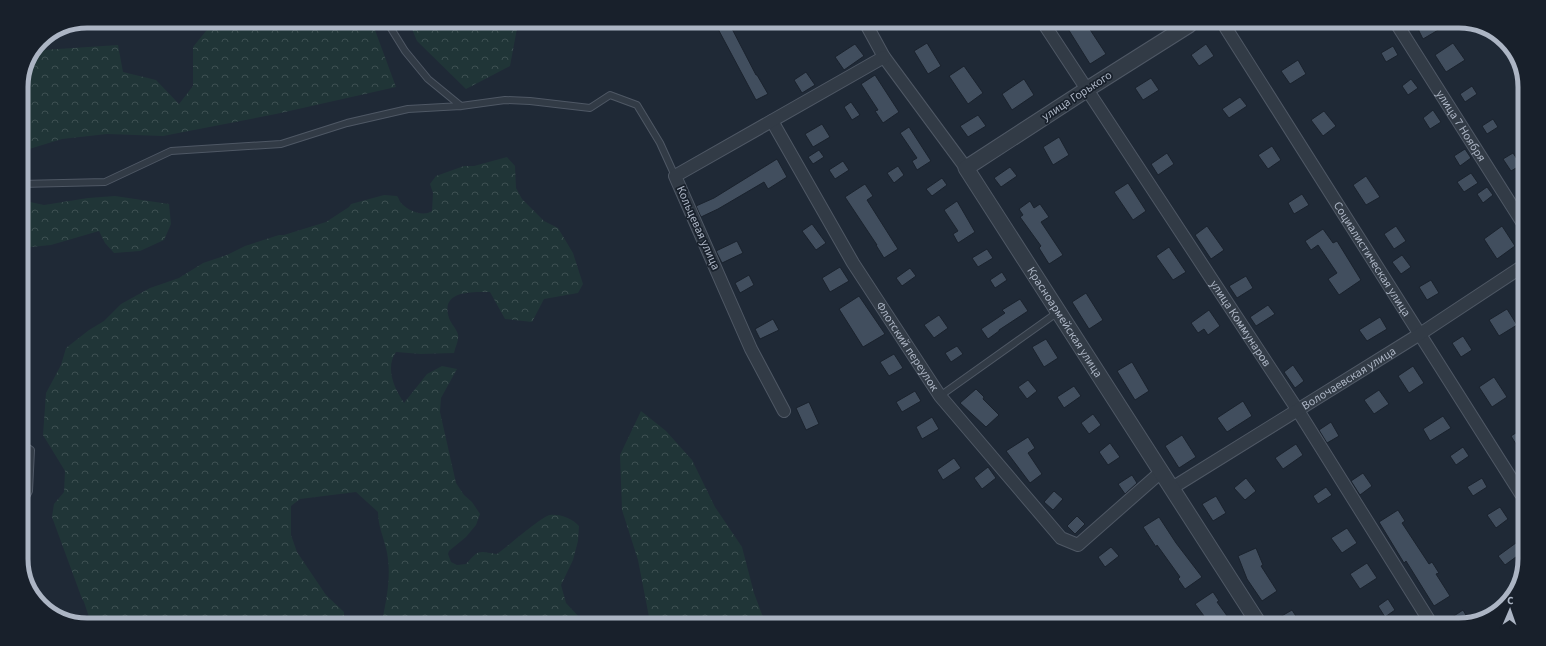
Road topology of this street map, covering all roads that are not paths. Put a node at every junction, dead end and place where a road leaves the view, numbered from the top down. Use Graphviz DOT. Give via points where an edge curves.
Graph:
graph roads {
  1 [pos="391,28"];
  2 [pos="868,28"];
  3 [pos="1047,28"];
  4 [pos="1184,28"];
  5 [pos="1226,28"];
  6 [pos="1399,28"];
  7 [pos="884,57"];
  8 [pos="1086,90"];
  9 [pos="461,106"];
  10 [pos="772,121"];
  11 [pos="966,168"];
  12 [pos="675,176"];
  13 [pos="28,184"];
  14 [pos="1518,216"];
  15 [pos="1518,269"];
  16 [pos="1058,312"];
  17 [pos="1420,334"];
  18 [pos="940,396"];
  19 [pos="1297,409"];
  20 [pos="784,411"];
  21 [pos="28,448"];
  22 [pos="1161,472"];
  23 [pos="1172,488"];
  24 [pos="1518,489"];
  25 [pos="28,493"];
  26 [pos="1255,618"];
  27 [pos="1428,618"];
  1 -- 9 [label="lane" via="405,51 428,79"];
  2 -- 7 [label="street, Красноармейская улица"];
  3 -- 8 [label="street, улица Коммунаров"];
  4 -- 8 [label="street, улица Горького"];
  5 -- 17 [label="street, Социалистическая улица"];
  6 -- 14 [label="street, улица 7 Ноября"];
  7 -- 10 [label="street, Кольцевая улица"];
  7 -- 11 [label="street, Красноармейская улица"];
  8 -- 11 [label="street, улица Горького"];
  8 -- 19 [label="street, улица Коммунаров"];
  9 -- 12 [label="lane" via="505,100 590,108 610,95 637,106 660,143"];
  9 -- 13 [label="lane" via="408,108 347,123 281,144 171,151 105,182"];
  10 -- 12 [label="street, Кольцевая улица"];
  10 -- 18 [label="street, Флотский переулок" via="853,263"];
  11 -- 16 [label="street, Красноармейская улица"];
  12 -- 20 [label="street, Кольцевая улица" via="751,349"];
  15 -- 17 [label="street, Волочаевская улица"];
  16 -- 18 [label="lane"];
  16 -- 22 [label="street, Красноармейская улица"];
  17 -- 19 [label="street, Волочаевская улица"];
  17 -- 24 [label="street, Социалистическая улица"];
  18 -- 22 [label="street, Флотский переулок" via="1061,538 1078,544"];
  19 -- 23 [label="street, Волочаевская улица"];
  19 -- 27 [label="street, улица Коммунаров"];
  21 -- 25 [label="lane" via="31,450"];
  22 -- 23 [label="street, Красноармейская улица"];
  23 -- 26 [label="street, Красноармейская улица"];
}
